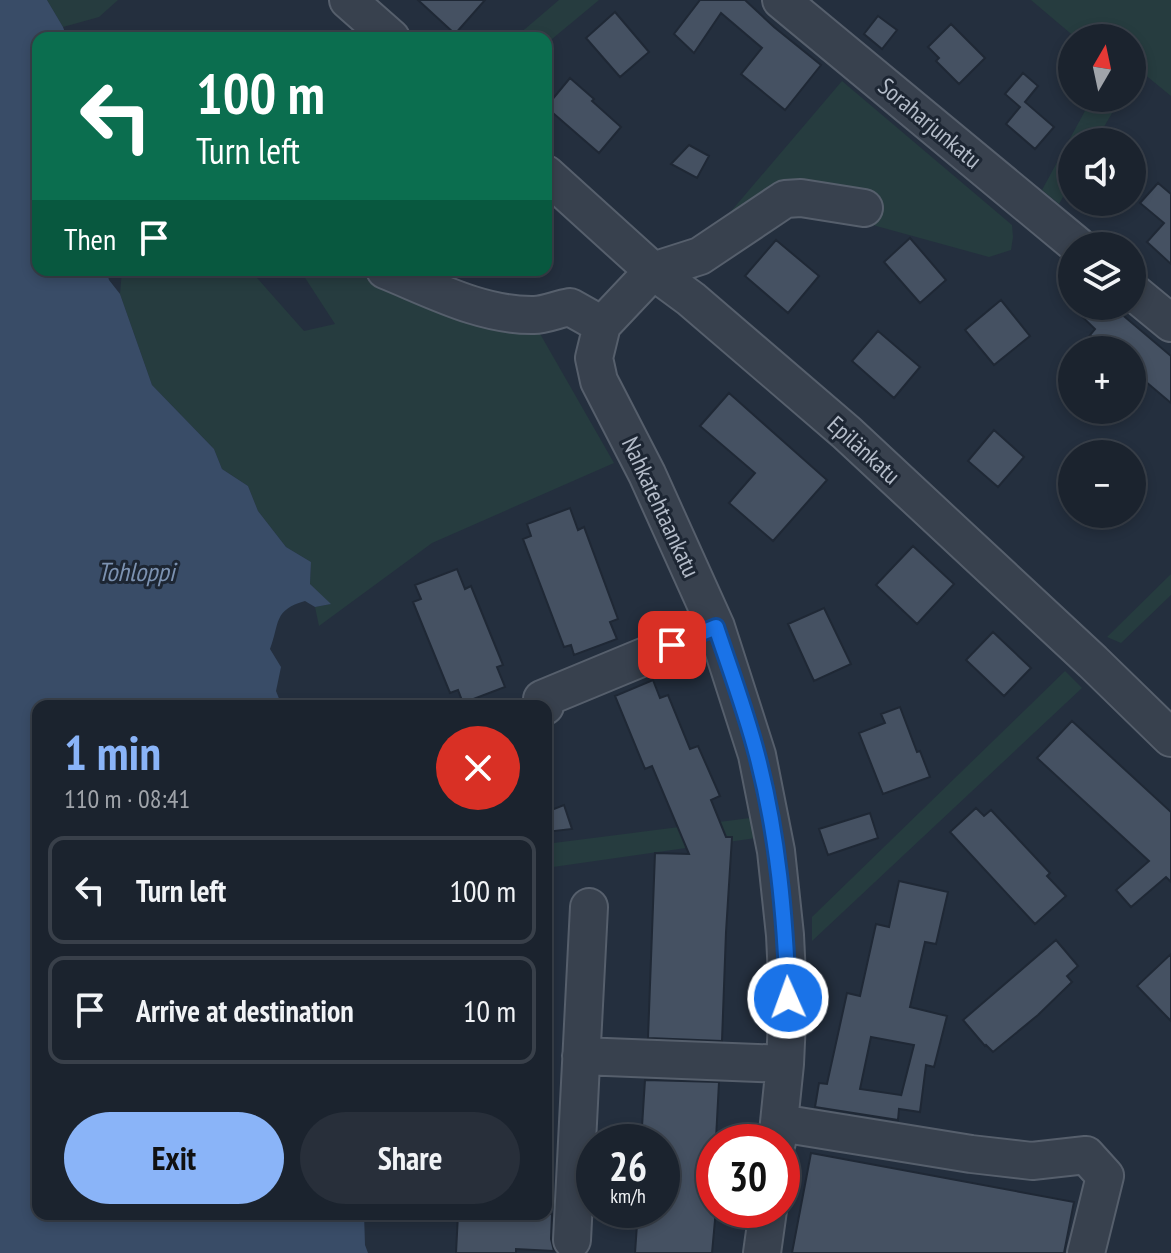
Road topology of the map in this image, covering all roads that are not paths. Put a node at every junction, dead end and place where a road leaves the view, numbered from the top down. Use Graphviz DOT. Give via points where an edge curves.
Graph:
graph roads {
  1 [pos="348,0"];
  2 [pos="781,0"];
  3 [pos="384,32"];
  4 [pos="552,179"];
  5 [pos="864,208"];
  6 [pos="1061,232"];
  7 [pos="653,271"];
  8 [pos="400,276"];
  9 [pos="1146,302"];
  10 [pos="1171,323"];
  11 [pos="602,325"];
  12 [pos="716,627"];
  13 [pos="542,700"];
  14 [pos="1171,738"];
  15 [pos="589,907"];
  16 [pos="581,1056"];
  17 [pos="785,1064"];
  18 [pos="780,1124"];
  19 [pos="800,1135"];
  20 [pos="765,1228"];
  21 [pos="572,1240"];
  22 [pos="762,1253"];
  23 [pos="1086,1253"];
  1 -- 3 [label="street"];
  2 -- 6 [label="street, Soraharjunkatu"];
  4 -- 7 [label="street, Epilänkatu"];
  5 -- 7 [label="street" via="785,199 700,256"];
  7 -- 11 [label="street"];
  7 -- 14 [label="street, Epilänkatu" via="847,433"];
  8 -- 11 [label="street" via="505,314 538,315 570,307"];
  9 -- 10 [label="street"];
  11 -- 12 [label="street, Nahkatehtaankatu" via="594,358 599,381"];
  12 -- 13 [label="street"];
  12 -- 17 [label="street, Nahkatehtaankatu" via="757,755 776,851 787,967"];
  15 -- 16 [label="street"];
  16 -- 17 [label="street"];
  16 -- 21 [label="street"];
  17 -- 18 [label="street, Nahkatehtaankatu"];
  19 -- 23 [label="street" via="1032,1161 1086,1155 1105,1176"];
  20 -- 22 [label="street"];
}
